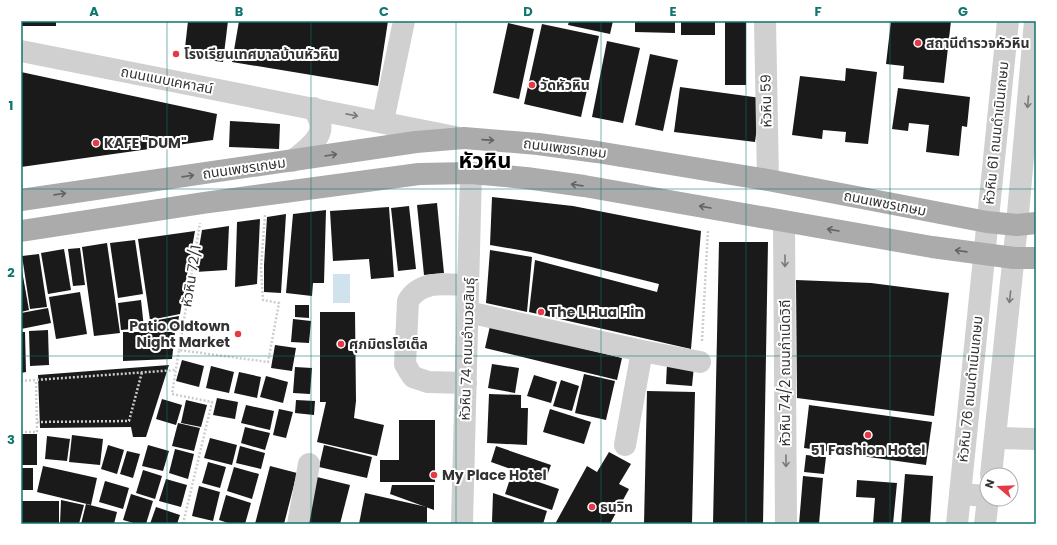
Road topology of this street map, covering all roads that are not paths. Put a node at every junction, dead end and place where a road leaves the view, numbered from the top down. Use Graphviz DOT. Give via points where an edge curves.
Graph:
graph roads {
  1 [pos="404,21"];
  2 [pos="765,21"];
  3 [pos="1008,21"];
  4 [pos="1035,21"];
  5 [pos="21,51"];
  6 [pos="1034,53"];
  7 [pos="314,108"];
  8 [pos="383,121"];
  9 [pos="464,138"];
  10 [pos="292,161"];
  11 [pos="471,173"];
  12 [pos="768,180"];
  13 [pos="21,200"];
  14 [pos="784,222"];
  15 [pos="987,222"];
  16 [pos="1027,224"];
  17 [pos="21,231"];
  18 [pos="984,255"];
  19 [pos="1014,258"];
  20 [pos="1036,258"];
  21 [pos="468,286"];
  22 [pos="468,312"];
  23 [pos="642,351"];
  24 [pos="700,362"];
  25 [pos="466,383"];
  26 [pos="994,438"];
  27 [pos="1036,439"];
  28 [pos="625,445"];
  29 [pos="309,464"];
  30 [pos="991,467"];
  31 [pos="960,494"];
  32 [pos="979,495"];
  33 [pos="987,507"];
  34 [pos="298,524"];
  35 [pos="462,524"];
  36 [pos="786,524"];
  37 [pos="957,524"];
  38 [pos="985,524"];
  1 -- 8 [label="street"];
  2 -- 12 [label="street, หัวหิน 59"];
  3 -- 15 [label="street, หัวหิน 61 ถนนดำเนินเกษม"];
  4 -- 6 [label="street, หัวหิน 61 ถนนดำเนินเกษม"];
  5 -- 7 [label="street, ถนนแนบเคหาสน์"];
  6 -- 16 [label="street, หัวหิน 61 ถนนดำเนินเกษม, one-way"];
  7 -- 8 [label="street, ถนนแนบเคหาสน์, one-way"];
  7 -- 10 [label="street" via="321,125 318,136 308,150"];
  8 -- 9 [label="street, ถนนแนบเคหาสน์"];
  10 -- 9 [label="main road, ถนนเพชรเกษม, one-way" via="416,142"];
  9 -- 12 [label="main road, ถนนเพชรเกษม, one-way" via="596,152"];
  13 -- 10 [label="main road, ถนนเพชรเกษม, one-way"];
  14 -- 11 [label="main road, ถนนเพชรเกษม, one-way" via="526,178"];
  11 -- 17 [label="main road, ถนนเพชรเกษม" via="419,174 348,182"];
  11 -- 21 [label="street, หัวหิน 74 ถนนอำนวยสินธุ์"];
  12 -- 15 [label="main road, ถนนเพชรเกษม"];
  18 -- 14 [label="main road, ถนนเพชรเกษม, one-way"];
  14 -- 36 [label="street, หัวหิน 74/2 ถนนกำเนิดวิถี, one-way"];
  15 -- 16 [label="main road, ถนนเพชรเกษม"];
  15 -- 18 [label="street, หัวหิน 61 ถนนดำเนินเกษม"];
  16 -- 19 [label="street, หัวหิน 61 ถนนดำเนินเกษม"];
  18 -- 19 [label="main road, ถนนเพชรเกษม"];
  18 -- 31 [label="street, หัวหิน 76 ถนนดำเนินเกษม"];
  19 -- 20 [label="main road, ถนนเพชรเกษม"];
  19 -- 26 [label="street, one-way"];
  21 -- 22 [label="street, หัวหิน 74 ถนนอำนวยสินธุ์"];
  21 -- 25 [label="street" via="432,285 417,289 412,294 408,301 405,364 413,377 420,380"];
  22 -- 23 [label="street"];
  22 -- 25 [label="street, หัวหิน 74 ถนนอำนวยสินธุ์"];
  23 -- 24 [label="street"];
  23 -- 28 [label="street"];
  25 -- 35 [label="street, หัวหิน 74 ถนนอำนวยสินธุ์"];
  26 -- 27 [label="street"];
  26 -- 30 [label="street"];
  29 -- 34 [label="street"];
  31 -- 32 [label="street"];
  31 -- 37 [label="street, หัวหิน 76 ถนนดำเนินเกษม"];
  33 -- 38 [label="street"];
}
